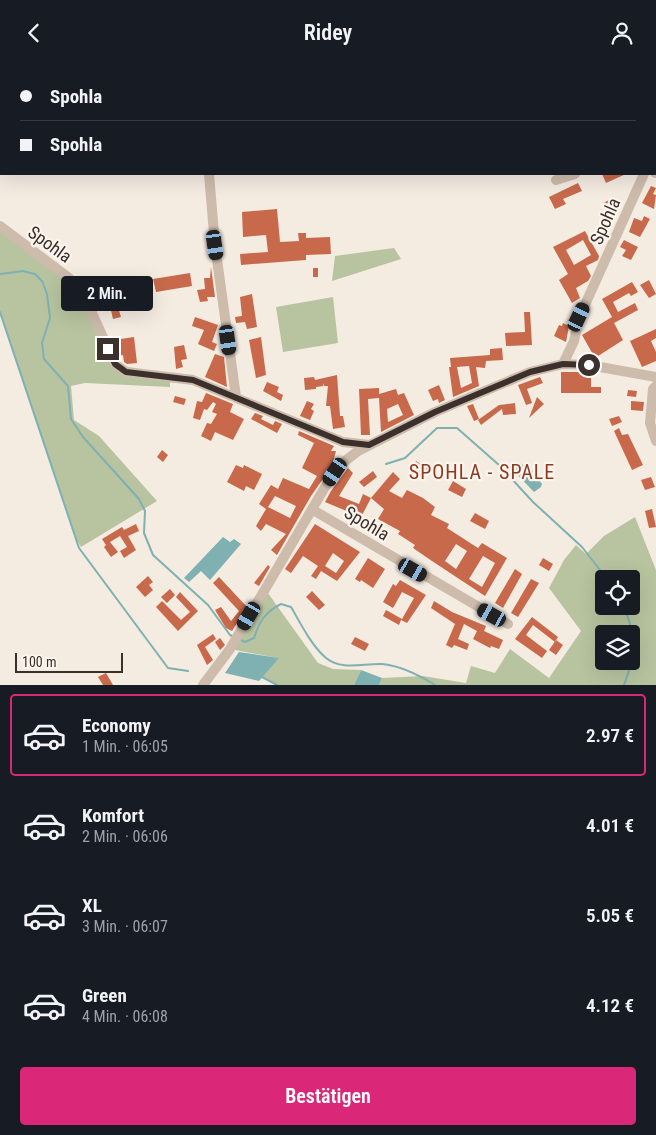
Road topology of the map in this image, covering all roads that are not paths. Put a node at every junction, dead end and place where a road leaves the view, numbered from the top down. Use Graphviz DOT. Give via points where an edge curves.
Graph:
graph roads {
  1 [pos="209,175"];
  2 [pos="570,175"];
  3 [pos="644,175"];
  4 [pos="556,179"];
  5 [pos="0,226"];
  6 [pos="563,364"];
  7 [pos="641,373"];
  8 [pos="656,377"];
  9 [pos="655,389"];
  10 [pos="236,397"];
  11 [pos="656,441"];
  12 [pos="343,442"];
  13 [pos="369,445"];
  14 [pos="345,461"];
  15 [pos="313,510"];
  16 [pos="508,624"];
  17 [pos="203,685"];
  1 -- 10 [label="street" via="215,245"];
  2 -- 4 [label="street"];
  3 -- 6 [label="street, Spohla" via="579,317 574,341"];
  5 -- 10 [label="street, Spohla" via="69,278 88,304 115,364 126,372 193,380"];
  6 -- 7 [label="street"];
  6 -- 13 [label="street" via="496,385"];
  7 -- 8 [label="street"];
  7 -- 9 [label="street"];
  9 -- 11 [label="street" via="650,423"];
  10 -- 12 [label="street, Spohla"];
  12 -- 13 [label="street, Spohla"];
  12 -- 14 [label="street"];
  13 -- 14 [label="street"];
  14 -- 15 [label="street" via="325,487"];
  15 -- 16 [label="street, Spohla"];
  15 -- 17 [label="street" via="233,644"];
}
